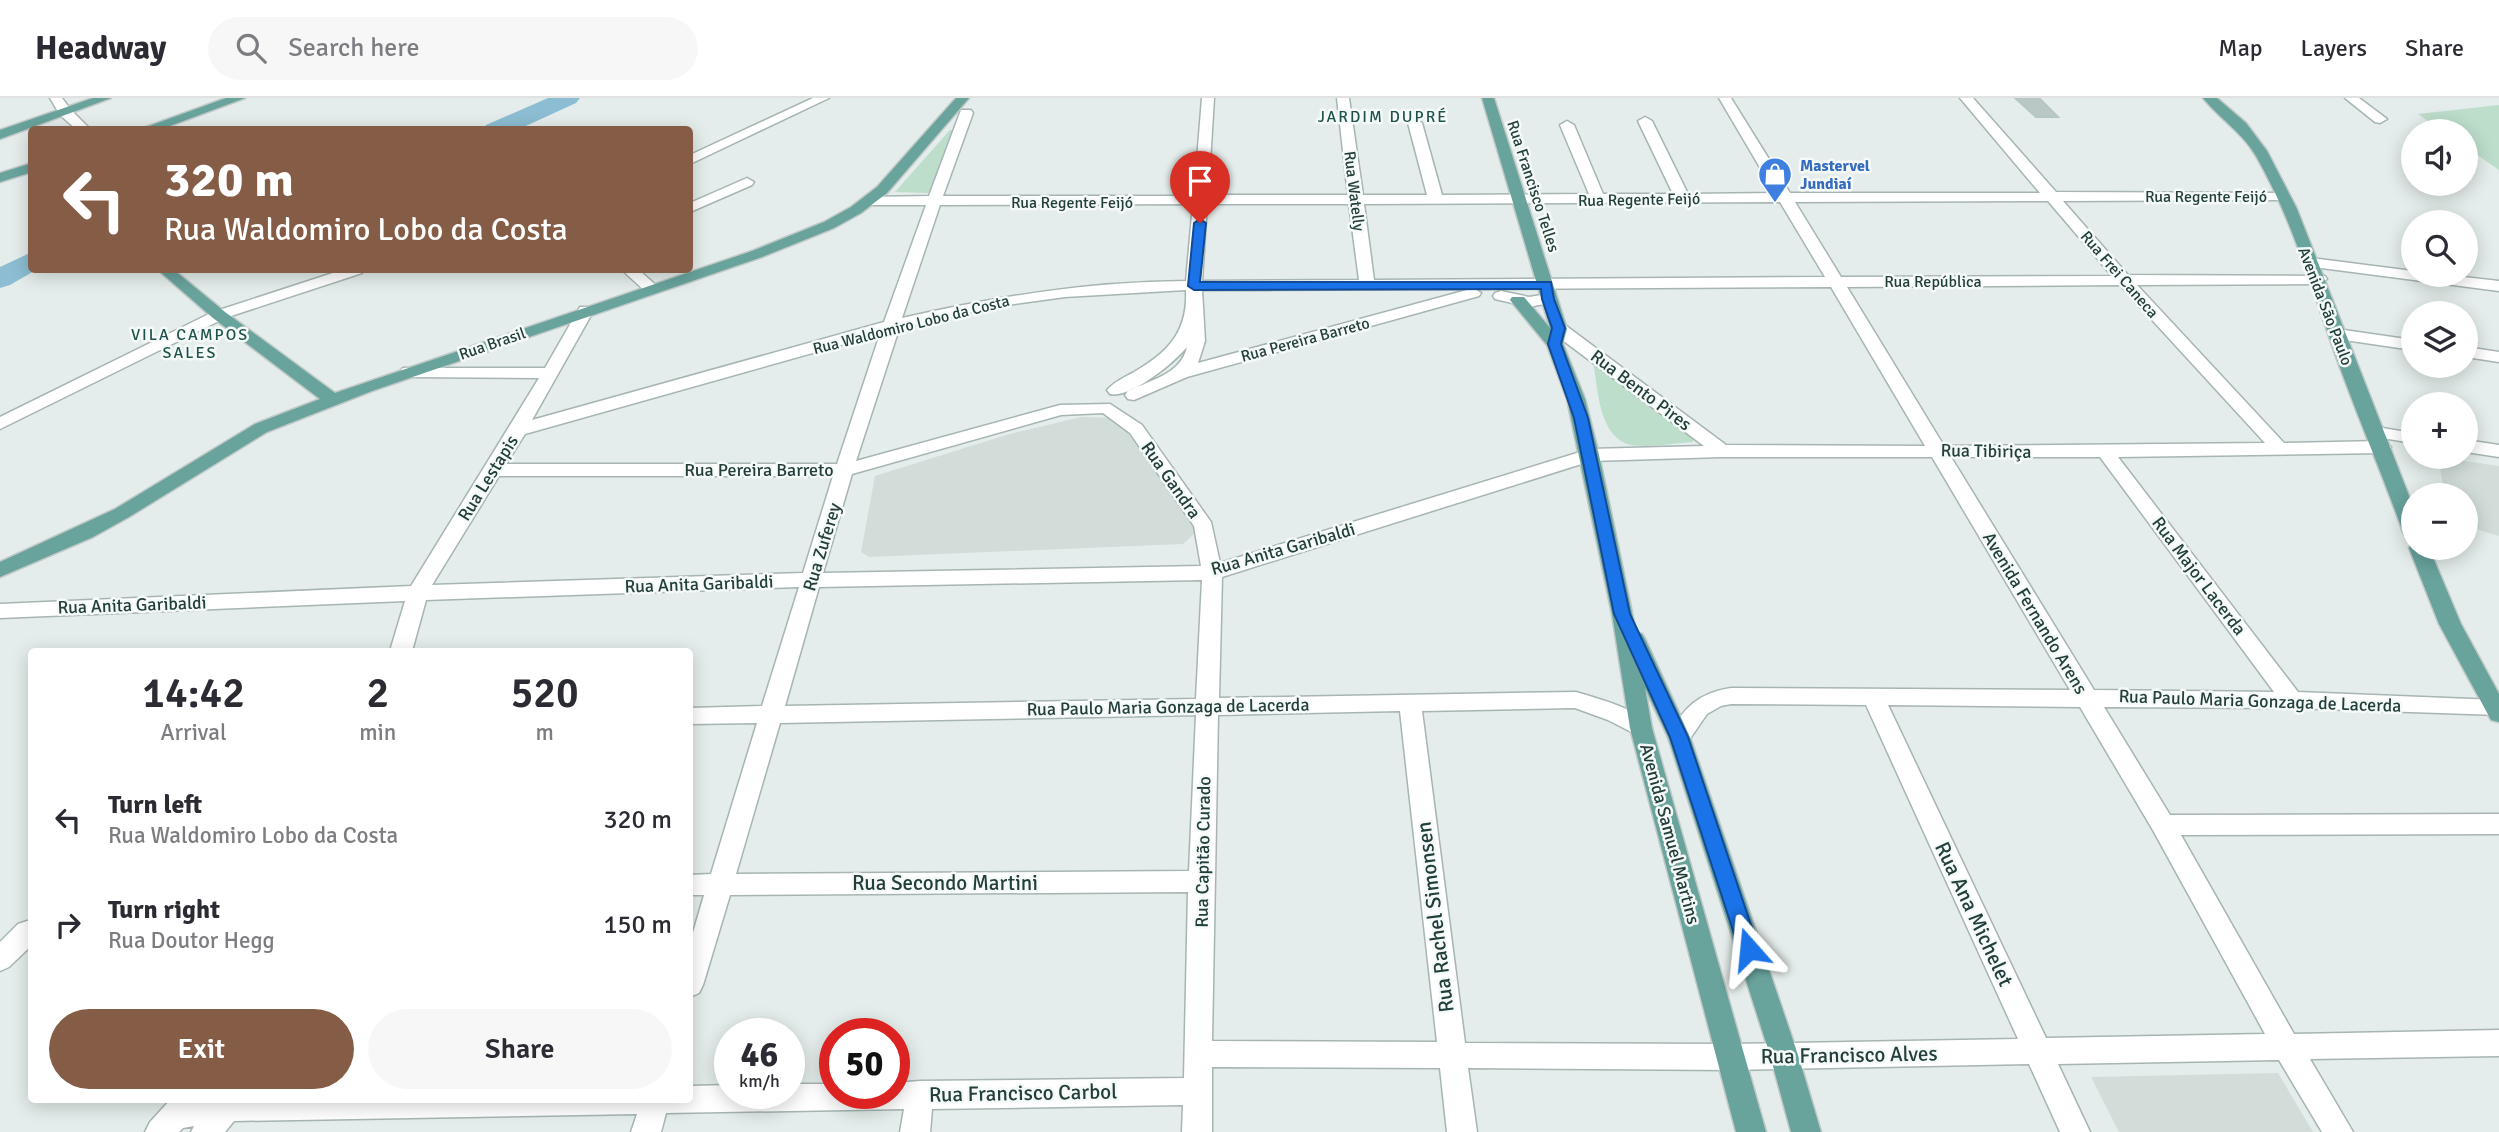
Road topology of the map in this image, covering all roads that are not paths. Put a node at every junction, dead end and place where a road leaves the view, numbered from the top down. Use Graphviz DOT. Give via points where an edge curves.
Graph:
graph roads {
  1 [pos="56,98"];
  2 [pos="105,98"];
  3 [pos="239,98"];
  4 [pos="822,98"];
  5 [pos="1208,98"];
  6 [pos="1343,98"];
  7 [pos="1488,98"];
  8 [pos="1725,98"];
  9 [pos="1966,98"];
  10 [pos="2210,98"];
  11 [pos="2351,98"];
  12 [pos="65,112"];
  13 [pos="963,112"];
  14 [pos="2380,119"];
  15 [pos="1645,121"];
  16 [pos="1415,123"];
  17 [pos="939,125"];
  18 [pos="1567,125"];
  19 [pos="81,126"];
  20 [pos="156,126"];
  21 [pos="0,135"];
  22 [pos="693,159"];
  23 [pos="28,170"];
  24 [pos="0,178"];
  25 [pos="747,182"];
  26 [pos="2053,195"];
  27 [pos="2282,196"];
  28 [pos="1784,198"];
  29 [pos="1598,199"];
  30 [pos="1683,199"];
  31 [pos="1436,200"];
  32 [pos="1519,200"];
  33 [pos="869,201"];
  34 [pos="1356,201"];
  35 [pos="933,202"];
  36 [pos="1202,202"];
  37 [pos="693,207"];
  38 [pos="2311,263"];
  39 [pos="169,273"];
  40 [pos="347,273"];
  41 [pos="634,273"];
  42 [pos="2319,279"];
  43 [pos="2124,280"];
  44 [pos="1835,282"];
  45 [pos="1367,284"];
  46 [pos="1194,286"];
  47 [pos="1440,286"];
  48 [pos="2499,286"];
  49 [pos="652,288"];
  50 [pos="1479,292"];
  51 [pos="1548,292"];
  52 [pos="1516,294"];
  53 [pos="586,310"];
  54 [pos="1194,314"];
  55 [pos="219,315"];
  56 [pos="890,326"];
  57 [pos="2337,334"];
  58 [pos="1557,336"];
  59 [pos="2401,343"];
  60 [pos="2478,354"];
  61 [pos="2499,357"];
  62 [pos="409,372"];
  63 [pos="551,373"];
  64 [pos="1181,373"];
  65 [pos="332,399"];
  66 [pos="1135,399"];
  67 [pos="1110,400"];
  68 [pos="0,424"];
  69 [pos="1136,429"];
  70 [pos="518,430"];
  71 [pos="2401,438"];
  72 [pos="2379,439"];
  73 [pos="2278,447"];
  74 [pos="2478,448"];
  75 [pos="1938,450"];
  76 [pos="1723,451"];
  77 [pos="2499,451"];
  78 [pos="2105,452"];
  79 [pos="1590,455"];
  80 [pos="844,470"];
  81 [pos="492,471"];
  82 [pos="2401,499"];
  83 [pos="2424,560"];
  84 [pos="0,570"];
  85 [pos="1212,573"];
  86 [pos="812,580"];
  87 [pos="418,593"];
  88 [pos="0,611"];
  89 [pos="1622,614"];
  90 [pos="402,648"];
  91 [pos="1872,695"];
  92 [pos="2085,696"];
  93 [pos="2292,700"];
  94 [pos="1409,702"];
  95 [pos="1207,707"];
  96 [pos="2497,711"];
  97 [pos="769,715"];
  98 [pos="693,716"];
  99 [pos="1641,728"];
  100 [pos="1679,737"];
  101 [pos="2499,824"];
  102 [pos="2163,825"];
  103 [pos="1201,881"];
  104 [pos="693,885"];
  105 [pos="719,885"];
  106 [pos="27,932"];
  107 [pos="0,959"];
  108 [pos="693,975"];
  109 [pos="2499,1043"];
  110 [pos="2286,1046"];
  111 [pos="2038,1052"];
  112 [pos="1200,1054"];
  113 [pos="1784,1055"];
  114 [pos="1452,1057"];
  115 [pos="1731,1057"];
  116 [pos="1199,1091"];
  117 [pos="920,1094"];
  118 [pos="693,1099"];
  119 [pos="232,1103"];
  120 [pos="655,1103"];
  121 [pos="175,1115"];
  122 [pos="206,1132"];
  123 [pos="646,1132"];
  124 [pos="915,1132"];
  125 [pos="1198,1132"];
  126 [pos="1462,1132"];
  127 [pos="1751,1132"];
  128 [pos="1806,1132"];
  129 [pos="2075,1132"];
  130 [pos="2339,1132"];
  1 -- 12 [label="street"];
  2 -- 12 [label="main road"];
  3 -- 20 [label="main road"];
  4 -- 22 [label="street"];
  5 -- 36 [label="street"];
  6 -- 34 [label="street, Rua Watelly"];
  7 -- 32 [label="main road, Rua Francisco Telles"];
  8 -- 28 [label="street, Avenida Fernando Arens"];
  9 -- 26 [label="street, Rua Frei Caneca"];
  10 -- 27 [label="main road, Avenida São Paulo" via="2241,126 2262,154"];
  11 -- 14 [label="street"];
  12 -- 19 [label="street"];
  12 -- 21 [label="main road"];
  13 -- 17 [label="main road, Rua Brasil"];
  13 -- 17 [label="street"];
  13 -- 35 [label="street, Rua Zuferey"];
  15 -- 30 [label="street"];
  16 -- 31 [label="street"];
  17 -- 33 [label="main road, Rua Brasil"];
  18 -- 29 [label="street"];
  23 -- 24 [label="main road"];
  25 -- 37 [label="street"];
  26 -- 27 [label="street, Rua Regente Feijó"];
  26 -- 28 [label="street, Rua Regente Feijó"];
  26 -- 43 [label="street, Rua Frei Caneca"];
  27 -- 38 [label="main road, Avenida São Paulo"];
  28 -- 30 [label="street, Rua Regente Feijó"];
  28 -- 44 [label="street, Avenida Fernando Arens"];
  29 -- 30 [label="street, Rua Regente Feijó"];
  29 -- 32 [label="street, Rua Regente Feijó"];
  31 -- 32 [label="street, Rua Regente Feijó"];
  31 -- 34 [label="street, Rua Regente Feijó"];
  32 -- 51 [label="main road, Rua Francisco Telles"];
  33 -- 35 [label="street, Rua Regente Feijó"];
  33 -- 49 [label="main road, Rua Brasil" via="812,233"];
  34 -- 36 [label="street, Rua Regente Feijó"];
  34 -- 45 [label="street, Rua Watelly"];
  35 -- 36 [label="street, Rua Regente Feijó"];
  35 -- 56 [label="street, Rua Zuferey"];
  36 -- 46 [label="street"];
  38 -- 42 [label="main road, Avenida São Paulo"];
  38 -- 48 [label="street"];
  39 -- 55 [label="main road"];
  40 -- 55 [label="street"];
  41 -- 49 [label="street"];
  42 -- 43 [label="street, Rua República"];
  42 -- 57 [label="main road, Avenida São Paulo"];
  43 -- 44 [label="street, Rua República"];
  43 -- 73 [label="street, Rua Frei Caneca"];
  44 -- 51 [label="street, Rua República"];
  44 -- 75 [label="street, Avenida Fernando Arens"];
  45 -- 46 [label="street, Rua Waldomiro Lobo da Costa"];
  45 -- 47 [label="street, Rua Waldomiro Lobo da Costa"];
  46 -- 54 [label="street"];
  46 -- 56 [label="street, Rua Waldomiro Lobo da Costa" via="1065,292 993,302"];
  47 -- 50 [label="street, Rua Waldomiro Lobo da Costa"];
  47 -- 52 [label="street, Rua Waldomiro Lobo da Costa"];
  49 -- 53 [label="main road, Rua Brasil"];
  50 -- 52 [label="street, Rua Waldomiro Lobo da Costa"];
  50 -- 64 [label="street, Rua Pereira Barreto"];
  51 -- 52 [label="street, Rua Waldomiro Lobo da Costa"];
  51 -- 58 [label="main road, Avenida Samuel Martins"];
  52 -- 58 [label="main road"];
  53 -- 62 [label="main road, Rua Brasil"];
  53 -- 63 [label="street, Rua Lestapis"];
  54 -- 64 [label="street" via="1197,341 1193,358"];
  54 -- 67 [label="street" via="1180,345 1164,362"];
  55 -- 65 [label="main road"];
  55 -- 68 [label="street"];
  56 -- 70 [label="street, Rua Waldomiro Lobo da Costa"];
  56 -- 80 [label="street, Rua Zuferey"];
  57 -- 59 [label="street"];
  57 -- 72 [label="main road, Avenida São Paulo"];
  58 -- 76 [label="street, Rua Bento Pires"];
  58 -- 79 [label="main road, Avenida Samuel Martins"];
  60 -- 61 [label="street"];
  62 -- 63 [label="street"];
  62 -- 65 [label="main road, Rua Brasil"];
  63 -- 70 [label="street, Rua Lestapis"];
  64 -- 66 [label="street, Rua Pereira Barreto"];
  65 -- 84 [label="main road, Rua Brasil" via="261,428 122,513"];
  66 -- 67 [label="street"];
  66 -- 69 [label="street, Rua Gandra"];
  67 -- 69 [label="street, Rua Gandra"];
  67 -- 80 [label="street, Rua Pereira Barreto"];
  69 -- 85 [label="street, Rua Gandra" via="1204,526"];
  70 -- 81 [label="street, Rua Lestapis"];
  71 -- 72 [label="street, Rua Tibiriça"];
  72 -- 73 [label="street, Rua Tibiriça"];
  72 -- 82 [label="main road, Avenida São Paulo"];
  73 -- 78 [label="street, Rua Tibiriça"];
  74 -- 77 [label="street"];
  75 -- 76 [label="street, Rua Tibiriça"];
  75 -- 78 [label="street, Rua Tibiriça"];
  75 -- 92 [label="street, Avenida Fernando Arens"];
  76 -- 79 [label="street, Rua Tibiriça"];
  78 -- 93 [label="street, Rua Major Lacerda"];
  79 -- 85 [label="street, Rua Anita Garibaldi"];
  79 -- 89 [label="main road, Avenida Samuel Martins"];
  80 -- 81 [label="street, Rua Pereira Barreto"];
  80 -- 86 [label="street, Rua Zuferey"];
  81 -- 87 [label="street, Rua Lestapis"];
  83 -- 96 [label="main road" via="2450,624"];
  85 -- 86 [label="street, Rua Anita Garibaldi"];
  85 -- 95 [label="street, Rua Capitão Curado"];
  86 -- 87 [label="street, Rua Anita Garibaldi"];
  86 -- 97 [label="street, Rua Zuferey"];
  87 -- 88 [label="street, Rua Anita Garibaldi"];
  87 -- 90 [label="street, Rua Lestapis"];
  89 -- 99 [label="main road, Avenida Samuel Martins"];
  89 -- 100 [label="main road, Avenida Samuel Martins"];
  91 -- 92 [label="street, Rua Paulo Maria Gonzaga de Lacerda"];
  91 -- 100 [label="street, Rua Paulo Maria Gonzaga de Lacerda" via="1715,698 1689,717"];
  91 -- 111 [label="street, Rua Ana Michelet"];
  92 -- 93 [label="street, Rua Paulo Maria Gonzaga de Lacerda"];
  92 -- 102 [label="street, Avenida Fernando Arens"];
  93 -- 96 [label="street, Rua Paulo Maria Gonzaga de Lacerda"];
  94 -- 95 [label="street, Rua Paulo Maria Gonzaga de Lacerda"];
  94 -- 99 [label="street, Rua Paulo Maria Gonzaga de Lacerda" via="1576,700"];
  94 -- 114 [label="street, Rua Rachel Simonsen"];
  95 -- 97 [label="street, Rua Paulo Maria Gonzaga de Lacerda"];
  95 -- 103 [label="street, Rua Capitão Curado"];
  97 -- 98 [label="street, Rua Paulo Maria Gonzaga de Lacerda"];
  97 -- 105 [label="street, Rua Zuferey"];
  99 -- 100 [label="main road"];
  99 -- 115 [label="main road, Avenida Samuel Martins"];
  100 -- 113 [label="main road, Avenida Samuel Martins"];
  101 -- 102 [label="street"];
  102 -- 110 [label="street, Avenida Fernando Arens"];
  103 -- 105 [label="street, Rua Secondo Martini"];
  103 -- 112 [label="street, Rua Capitão Curado"];
  104 -- 105 [label="street, Rua Secondo Martini"];
  105 -- 108 [label="street, Rua Zuferey"];
  106 -- 107 [label="street"];
  109 -- 110 [label="street, Rua Francisco Alves"];
  110 -- 111 [label="street, Rua Francisco Alves"];
  110 -- 130 [label="street, Avenida Fernando Arens"];
  111 -- 113 [label="street, Rua Francisco Alves"];
  111 -- 129 [label="street, Rua Ana Michelet"];
  112 -- 114 [label="street, Rua Francisco Alves"];
  112 -- 116 [label="street, Rua Capitão Curado"];
  113 -- 115 [label="street, Rua Francisco Alves"];
  113 -- 128 [label="main road, Avenida Samuel Martins"];
  114 -- 115 [label="street, Rua Francisco Alves"];
  114 -- 126 [label="street, Rua Rachel Simonsen"];
  115 -- 127 [label="main road, Avenida Samuel Martins"];
  116 -- 117 [label="street, Rua Francisco Carbol"];
  116 -- 125 [label="street, Rua Capitão Curado"];
  117 -- 118 [label="street, Rua Francisco Carbol"];
  117 -- 124 [label="street"];
  119 -- 121 [label="street, Rua Francisco Carbol"];
  119 -- 122 [label="street"];
  120 -- 123 [label="street"];
}
